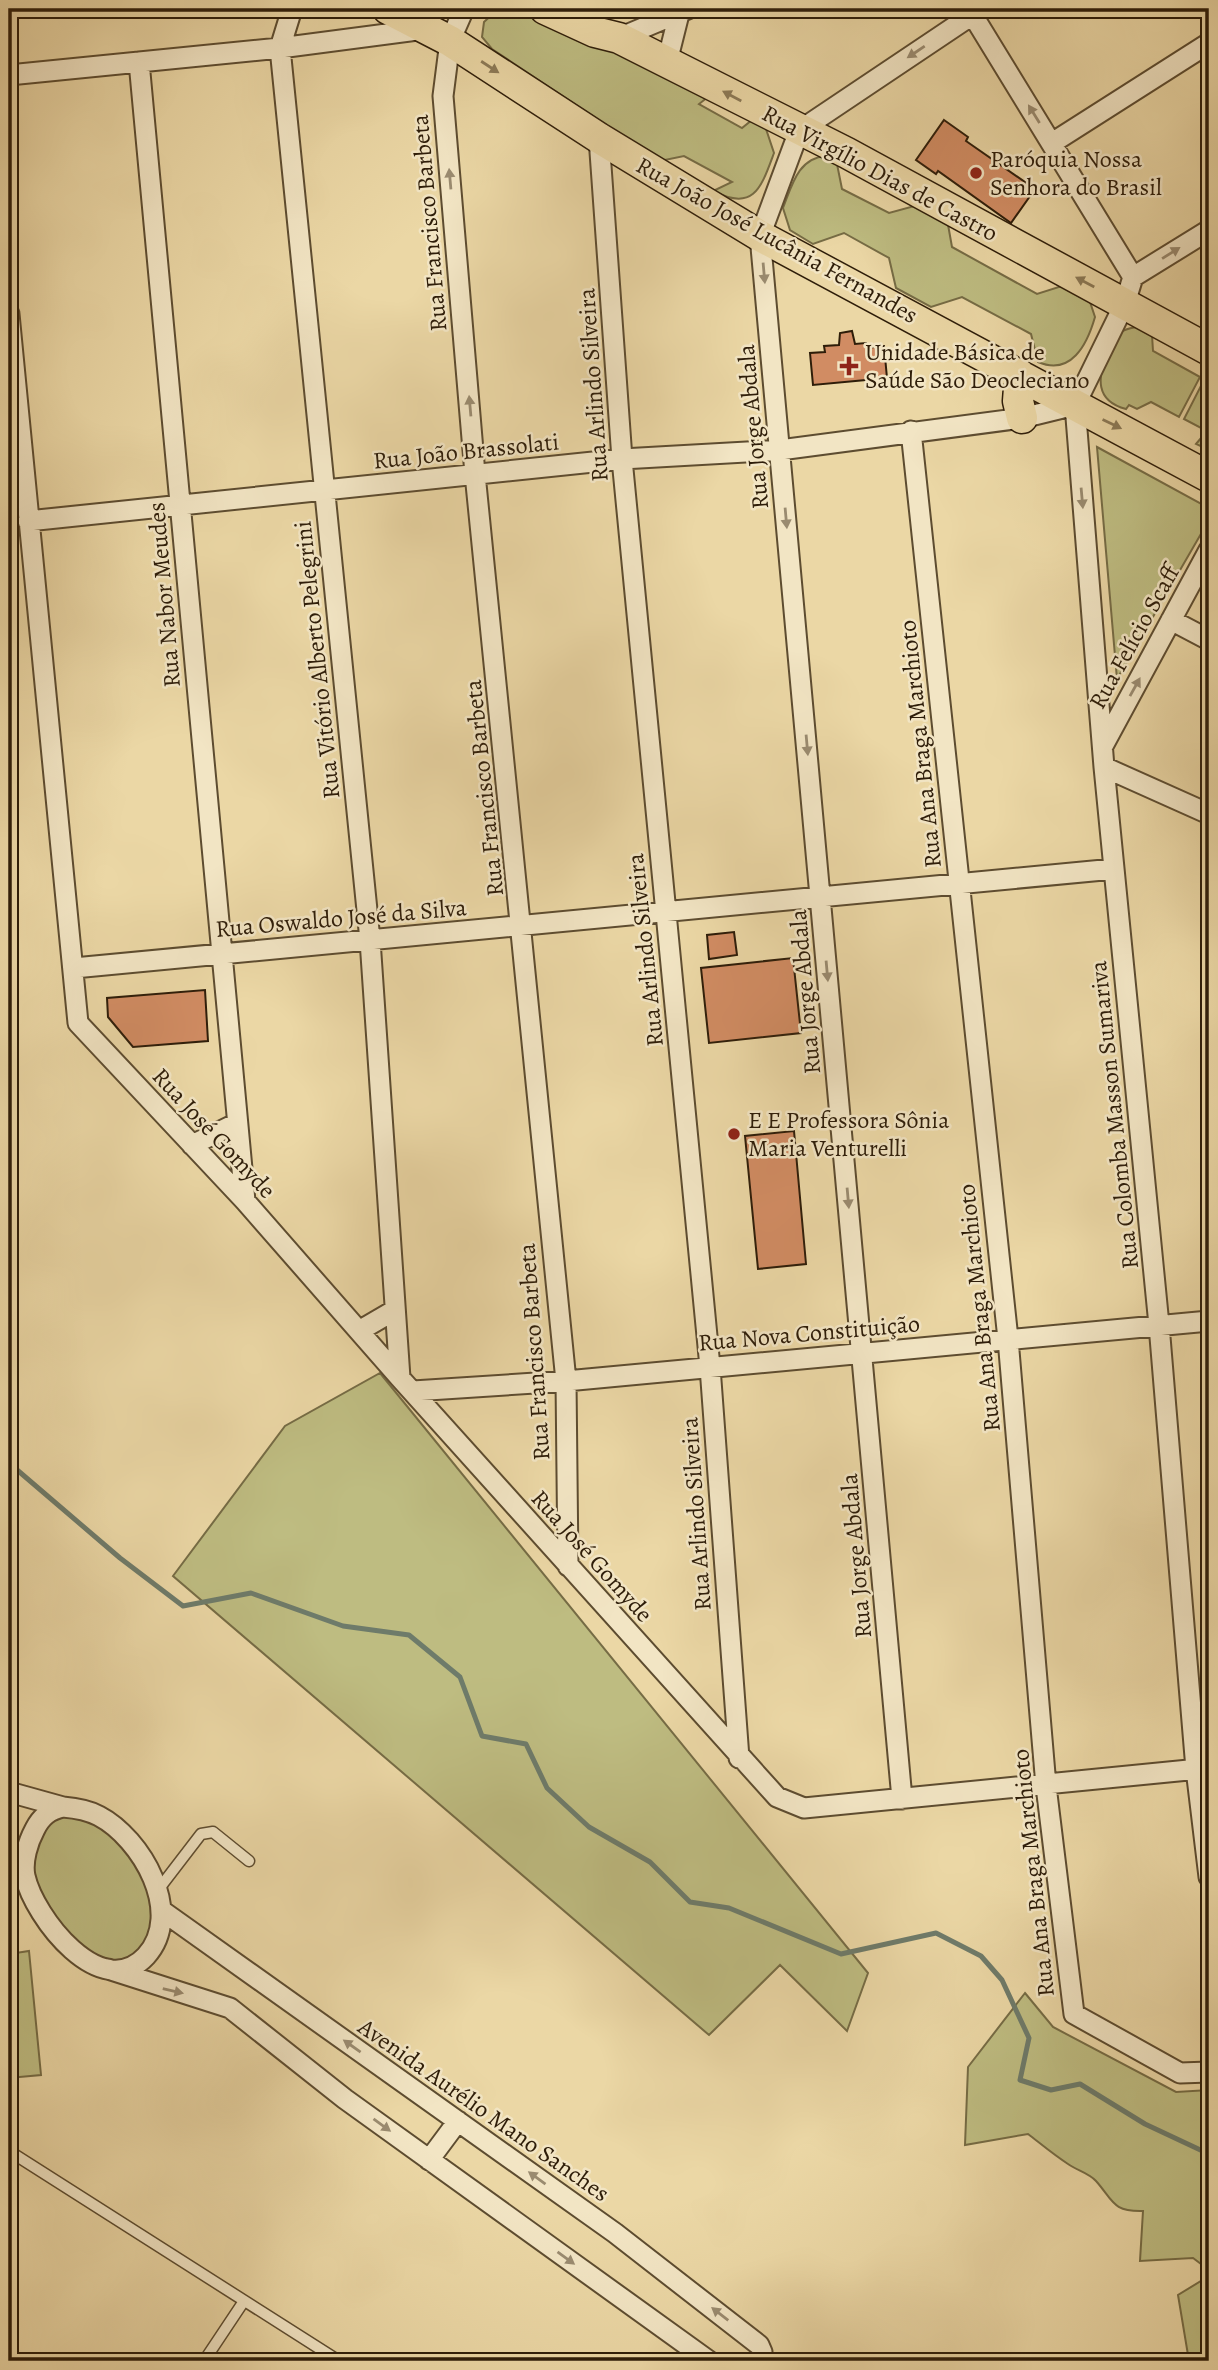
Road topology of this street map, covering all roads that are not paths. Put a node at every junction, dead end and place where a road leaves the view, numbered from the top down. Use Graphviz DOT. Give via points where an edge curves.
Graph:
graph roads {
  1 [pos="292,9"];
  2 [pos="388,9"];
  3 [pos="464,9"];
  4 [pos="545,9"];
  5 [pos="974,10"];
  6 [pos="683,12"];
  7 [pos="600,26"];
  8 [pos="438,35"];
  9 [pos="1209,43"];
  10 [pos="280,48"];
  11 [pos="139,62"];
  12 [pos="667,62"];
  13 [pos="9,75"];
  14 [pos="799,131"];
  15 [pos="599,138"];
  16 [pos="1052,143"];
  17 [pos="1209,230"];
  18 [pos="760,236"];
  19 [pos="1129,290"];
  20 [pos="9,314"];
  21 [pos="1209,350"];
  22 [pos="1020,376"];
  23 [pos="1075,405"];
  24 [pos="1022,418"];
  25 [pos="911,431"];
  26 [pos="780,450"];
  27 [pos="622,459"];
  28 [pos="475,474"];
  29 [pos="1209,477"];
  30 [pos="324,490"];
  31 [pos="180,505"];
  32 [pos="28,521"];
  33 [pos="1209,550"];
  34 [pos="1171,620"];
  35 [pos="1209,640"];
  36 [pos="1102,747"];
  37 [pos="1104,767"];
  38 [pos="1209,814"];
  39 [pos="1114,869"];
  40 [pos="960,884"];
  41 [pos="821,897"];
  42 [pos="666,912"];
  43 [pos="522,925"];
  44 [pos="370,940"];
  45 [pos="222,954"];
  46 [pos="74,968"];
  47 [pos="237,1122"];
  48 [pos="192,1145"];
  49 [pos="245,1201"];
  50 [pos="395,1310"];
  51 [pos="1209,1321"];
  52 [pos="1159,1325"];
  53 [pos="359,1331"];
  54 [pos="1008,1339"];
  55 [pos="862,1353"];
  56 [pos="710,1367"];
  57 [pos="566,1381"];
  58 [pos="406,1385"];
  59 [pos="568,1566"];
  60 [pos="739,1758"];
  61 [pos="1203,1769"];
  62 [pos="1046,1786"];
  63 [pos="9,1792"];
  64 [pos="902,1799"];
  65 [pos="63,1807"];
  66 [pos="249,1861"];
  67 [pos="9,1862"];
  68 [pos="25,1875"];
  69 [pos="1209,1877"];
  70 [pos="158,1890"];
  71 [pos="161,1910"];
  72 [pos="108,1969"];
  73 [pos="1209,2072"];
  74 [pos="458,2121"];
  75 [pos="9,2151"];
  76 [pos="429,2160"];
  77 [pos="244,2301"];
  78 [pos="204,2361"];
  79 [pos="340,2361"];
  80 [pos="709,2361"];
  81 [pos="758,2361"];
  1 -- 10 [label="street, Rua Vitório Alberto Pelegrini"];
  2 -- 8 [label="main road, Rua João José Lucânia Fernandes"];
  3 -- 8 [label="street, Rua Francisco Barbeta"];
  4 -- 7 [label="main road, Rua Virgílio Dias de Castro"];
  5 -- 14 [label="street, one-way"];
  16 -- 5 [label="street, one-way"];
  6 -- 7 [label="street"];
  6 -- 12 [label="street"];
  7 -- 12 [label="main road, Rua Virgílio Dias de Castro"];
  8 -- 10 [label="street"];
  8 -- 15 [label="main road, Rua João José Lucânia Fernandes, one-way"];
  28 -- 8 [label="street, Rua Francisco Barbeta, one-way"];
  9 -- 16 [label="street"];
  10 -- 11 [label="street"];
  10 -- 30 [label="street, Rua Vitório Alberto Pelegrini"];
  11 -- 13 [label="street"];
  11 -- 31 [label="street, Rua Nabor Meudes"];
  14 -- 12 [label="main road, Rua Virgílio Dias de Castro, one-way"];
  14 -- 18 [label="street, Rua Jorge Abdala"];
  19 -- 14 [label="main road, Rua Virgílio Dias de Castro, one-way"];
  15 -- 18 [label="main road, Rua João José Lucânia Fernandes"];
  15 -- 27 [label="street, Rua Arlindo Silveira"];
  16 -- 19 [label="street"];
  19 -- 17 [label="street, one-way"];
  18 -- 22 [label="main road, Rua João José Lucânia Fernandes"];
  18 -- 26 [label="street, Rua Jorge Abdala, one-way"];
  19 -- 21 [label="main road, Rua Virgílio Dias de Castro"];
  19 -- 23 [label="street"];
  20 -- 32 [label="street"];
  22 -- 23 [label="main road, Rua João José Lucânia Fernandes"];
  22 -- 24 [label="main road"];
  23 -- 24 [label="street, Rua João Brassolati"];
  23 -- 29 [label="main road, Rua João José Lucânia Fernandes, one-way"];
  23 -- 36 [label="street, Rua Colomba Masson Sumariva, one-way"];
  24 -- 25 [label="street, Rua João Brassolati"];
  25 -- 26 [label="street, Rua João Brassolati"];
  25 -- 40 [label="street, Rua Ana Braga Marchioto"];
  26 -- 27 [label="street, Rua João Brassolati"];
  26 -- 41 [label="street, Rua Jorge Abdala, one-way"];
  27 -- 28 [label="street, Rua João Brassolati"];
  27 -- 42 [label="street, Rua Arlindo Silveira"];
  28 -- 30 [label="street, Rua João Brassolati"];
  28 -- 43 [label="street, Rua Francisco Barbeta"];
  30 -- 31 [label="street, Rua João Brassolati"];
  30 -- 44 [label="street, Rua Vitório Alberto Pelegrini"];
  31 -- 32 [label="street, Rua João Brassolati"];
  31 -- 45 [label="street, Rua Nabor Meudes"];
  32 -- 46 [label="street"];
  33 -- 34 [label="street, Rua Felício Scaff"];
  34 -- 35 [label="street"];
  36 -- 34 [label="street, Rua Felício Scaff, one-way"];
  36 -- 37 [label="street, Rua Colomba Masson Sumariva"];
  37 -- 38 [label="street"];
  37 -- 39 [label="street, Rua Colomba Masson Sumariva"];
  39 -- 40 [label="street, Rua Oswaldo José da Silva"];
  39 -- 52 [label="street, Rua Colomba Masson Sumariva"];
  40 -- 41 [label="street, Rua Oswaldo José da Silva"];
  40 -- 54 [label="street, Rua Ana Braga Marchioto"];
  41 -- 42 [label="street, Rua Oswaldo José da Silva"];
  41 -- 55 [label="street, Rua Jorge Abdala, one-way"];
  42 -- 43 [label="street, Rua Oswaldo José da Silva"];
  42 -- 56 [label="street, Rua Arlindo Silveira"];
  43 -- 44 [label="street, Rua Oswaldo José da Silva"];
  43 -- 57 [label="street, Rua Francisco Barbeta"];
  44 -- 45 [label="street, Rua Oswaldo José da Silva"];
  44 -- 50 [label="street, Rua Vitório Alberto Pelegrini"];
  45 -- 46 [label="street, Rua Oswaldo José da Silva"];
  45 -- 47 [label="street, Rua Nabor Meudes"];
  46 -- 48 [label="street, Rua José Gomyde" via="78,1023"];
  47 -- 48 [label="street"];
  47 -- 49 [label="street, Rua Nabor Meudes"];
  48 -- 49 [label="street, Rua José Gomyde"];
  49 -- 53 [label="street, Rua José Gomyde"];
  50 -- 53 [label="street"];
  50 -- 58 [label="street, Rua Vitório Alberto Pelegrini"];
  51 -- 52 [label="street, Rua Nova Constituição"];
  52 -- 54 [label="street, Rua Nova Constituição"];
  52 -- 61 [label="street, Rua Colomba Masson Sumariva"];
  53 -- 58 [label="street, Rua José Gomyde"];
  54 -- 55 [label="street, Rua Nova Constituição"];
  54 -- 62 [label="street, Rua Ana Braga Marchioto"];
  55 -- 56 [label="street, Rua Nova Constituição"];
  55 -- 64 [label="street, Rua Jorge Abdala"];
  56 -- 57 [label="street, Rua Nova Constituição"];
  56 -- 60 [label="street, Rua Arlindo Silveira"];
  57 -- 58 [label="street, Rua Nova Constituição"];
  57 -- 59 [label="street, Rua Francisco Barbeta"];
  58 -- 59 [label="street, Rua José Gomyde"];
  59 -- 60 [label="street, Rua José Gomyde"];
  60 -- 64 [label="street, Rua José Gomyde" via="776,1797 804,1808"];
  61 -- 62 [label="street, Rua José Gomyde"];
  61 -- 69 [label="street, Rua Colomba Masson Sumariva"];
  62 -- 64 [label="street, Rua José Gomyde"];
  62 -- 73 [label="street, Rua Ana Braga Marchioto" via="1073,2014 1180,2073"];
  63 -- 65 [label="street"];
  65 -- 68 [label="street" via="48,1812 35,1828"];
  65 -- 70 [label="street" via="98,1815 113,1825 148,1867"];
  66 -- 70 [label="lane" via="213,1832 201,1834"];
  67 -- 68 [label="street"];
  68 -- 72 [label="street" via="50,1927 80,1956"];
  70 -- 71 [label="street"];
  71 -- 72 [label="street" via="156,1940 146,1955 129,1967"];
  74 -- 71 [label="street, Avenida Aurélio Mano Sanches, one-way"];
  72 -- 76 [label="street, one-way" via="230,2008"];
  74 -- 76 [label="street"];
  81 -- 74 [label="street, Avenida Aurélio Mano Sanches, one-way" via="759,2345 615,2233"];
  75 -- 77 [label="lane"];
  76 -- 80 [label="street, one-way"];
  77 -- 78 [label="lane"];
  77 -- 79 [label="lane"];
}
